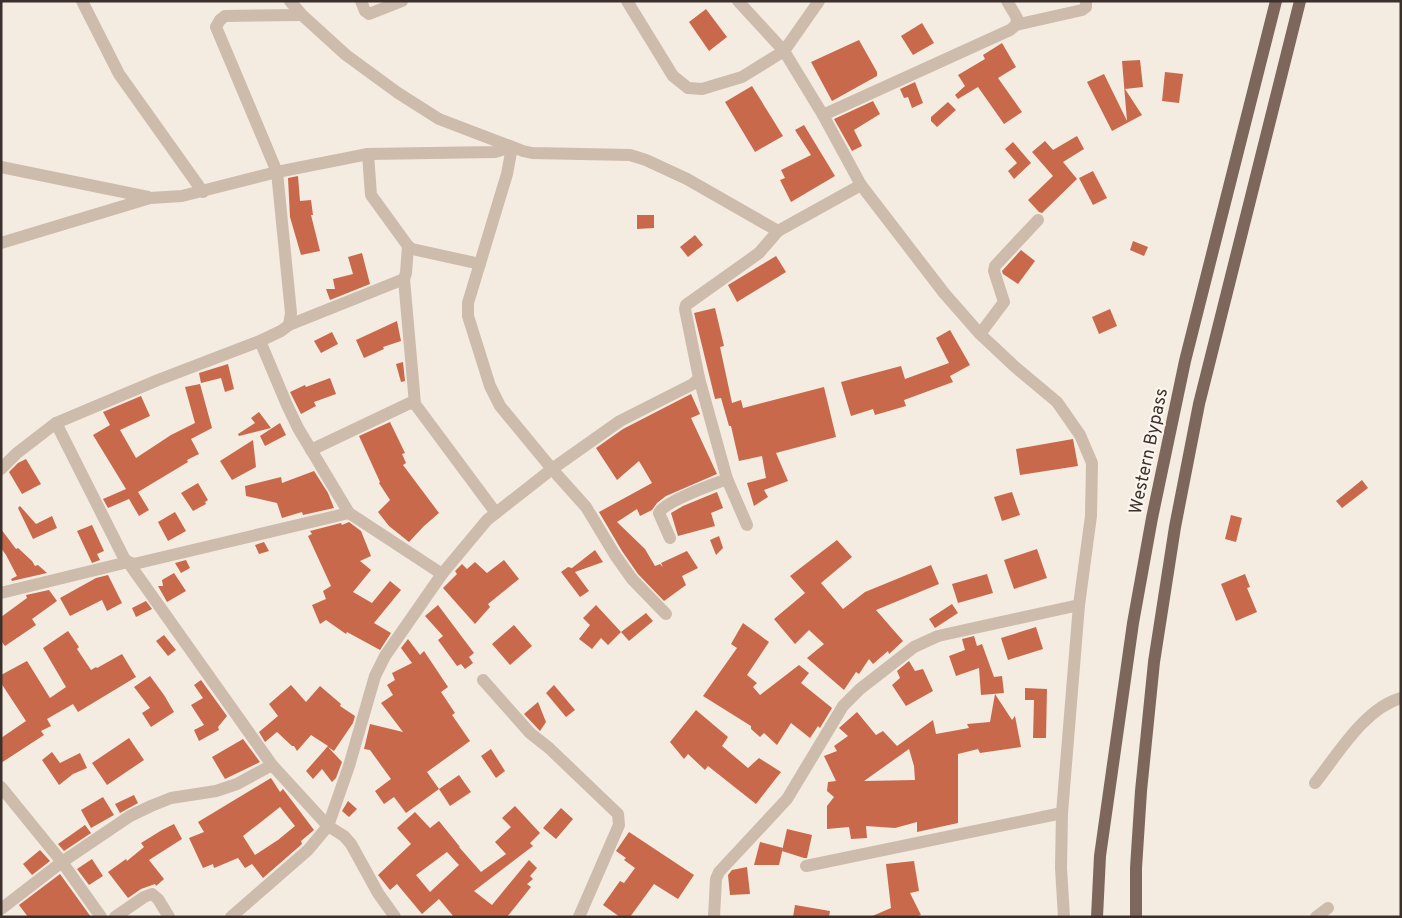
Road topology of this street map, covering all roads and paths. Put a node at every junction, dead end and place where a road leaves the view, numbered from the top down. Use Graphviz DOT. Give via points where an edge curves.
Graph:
graph roads {
  1 [pos="82,1"];
  2 [pos="362,1"];
  3 [pos="402,1"];
  4 [pos="627,1"];
  5 [pos="738,1"];
  6 [pos="819,1"];
  7 [pos="1007,1"];
  8 [pos="1086,1"];
  9 [pos="1276,1"];
  10 [pos="1300,1"];
  11 [pos="292,2"];
  12 [pos="302,15"];
  13 [pos="1016,25"];
  14 [pos="784,51"];
  15 [pos="823,115"];
  16 [pos="512,147"];
  17 [pos="368,154"];
  18 [pos="1,167"];
  19 [pos="278,172"];
  20 [pos="860,186"];
  21 [pos="203,192"];
  22 [pos="150,198"];
  23 [pos="1038,220"];
  24 [pos="778,231"];
  25 [pos="1,243"];
  26 [pos="408,246"];
  27 [pos="480,264"];
  28 [pos="404,278"];
  29 [pos="288,325"];
  30 [pos="980,334"];
  31 [pos="260,341"];
  32 [pos="699,378"];
  33 [pos="415,404"];
  34 [pos="56,423"];
  35 [pos="311,450"];
  36 [pos="1,469"];
  37 [pos="552,469"];
  38 [pos="727,479"];
  39 [pos="496,512"];
  40 [pos="349,513"];
  41 [pos="747,525"];
  42 [pos="670,538"];
  43 [pos="128,562"];
  44 [pos="442,574"];
  45 [pos="1,592"];
  46 [pos="1079,605"];
  47 [pos="666,614"];
  48 [pos="483,680"];
  49 [pos="1401,698"];
  50 [pos="272,765"];
  51 [pos="1315,783"];
  52 [pos="1,788"];
  53 [pos="1062,813"];
  54 [pos="328,826"];
  55 [pos="62,862"];
  56 [pos="806,866"];
  57 [pos="1328,908"];
  58 [pos="1,909"];
  59 [pos="100,917"];
  60 [pos="115,917"];
  61 [pos="169,917"];
  62 [pos="230,917"];
  63 [pos="395,917"];
  64 [pos="579,917"];
  65 [pos="714,917"];
  66 [pos="1064,917"];
  67 [pos="1098,917"];
  68 [pos="1136,917"];
  69 [pos="1316,917"];
  1 -- 21 [label="street" via="119,74"];
  2 -- 3 [label="street" via="369,14"];
  4 -- 14 [label="street" via="673,76 688,88 702,89 742,77"];
  5 -- 14 [label="street"];
  6 -- 14 [label="street"];
  7 -- 13 [label="street" via="1017,18"];
  8 -- 13 [label="street" via="1082,10"];
  9 -- 67 [label="main road, Western Bypass" via="1185,361 1152,518 1133,624 1100,856"];
  10 -- 68 [label="main road" via="1208,366 1175,527 1154,662 1141,791"];
  11 -- 12 [label="street"];
  12 -- 16 [label="street" via="346,55 439,119"];
  12 -- 19 [label="street" via="226,16 216,26"];
  13 -- 15 [label="street"];
  14 -- 15 [label="street"];
  15 -- 20 [label="street"];
  16 -- 17 [label="street" via="495,152"];
  16 -- 24 [label="street" via="532,152 630,155 646,160 687,179"];
  16 -- 27 [label="street"];
  17 -- 19 [label="street"];
  17 -- 26 [label="street" via="371,195"];
  18 -- 22 [label="street"];
  19 -- 21 [label="street"];
  19 -- 29 [label="street" via="291,313"];
  20 -- 24 [label="street"];
  20 -- 30 [label="street"];
  21 -- 22 [label="street"];
  22 -- 25 [label="street"];
  23 -- 30 [label="street" via="995,266 1004,302"];
  24 -- 32 [label="street" via="759,253 686,304"];
  26 -- 27 [label="street"];
  26 -- 28 [label="street"];
  27 -- 37 [label="street" via="468,303 468,316 490,386 500,406"];
  28 -- 29 [label="street"];
  28 -- 33 [label="street"];
  29 -- 31 [label="street"];
  30 -- 46 [label="street" via="1057,402 1080,435 1092,463 1092,516"];
  31 -- 34 [label="street"];
  31 -- 35 [label="street" via="286,405"];
  32 -- 37 [label="street" via="620,421"];
  32 -- 38 [label="street"];
  33 -- 35 [label="street" via="410,403"];
  33 -- 39 [label="street"];
  34 -- 36 [label="street" via="16,453"];
  34 -- 43 [label="street"];
  35 -- 40 [label="street"];
  37 -- 39 [label="street"];
  37 -- 47 [label="street" via="586,507 632,579"];
  38 -- 41 [label="street"];
  38 -- 42 [label="street" via="661,509 659,513"];
  39 -- 44 [label="street"];
  40 -- 43 [label="street" via="134,564"];
  40 -- 44 [label="street"];
  43 -- 45 [label="street"];
  43 -- 50 [label="street"];
  44 -- 54 [label="street" via="384,656"];
  46 -- 53 [label="street"];
  46 -- 65 [label="street" via="938,636 914,647 860,689 843,706 787,799 719,872"];
  48 -- 64 [label="street" via="530,733 620,818"];
  49 -- 51 [label="street" via="1389,701 1369,716"];
  50 -- 54 [label="street"];
  50 -- 55 [label="street" via="237,784 171,798 151,806 130,816"];
  52 -- 55 [label="street"];
  53 -- 56 [label="street"];
  53 -- 66 [label="street"];
  54 -- 62 [label="street" via="308,850"];
  54 -- 63 [label="street" via="350,844"];
  55 -- 58 [label="street"];
  55 -- 59 [label="street"];
  57 -- 69 [label="street"];
  60 -- 61 [label="street" via="152,894"];
}
